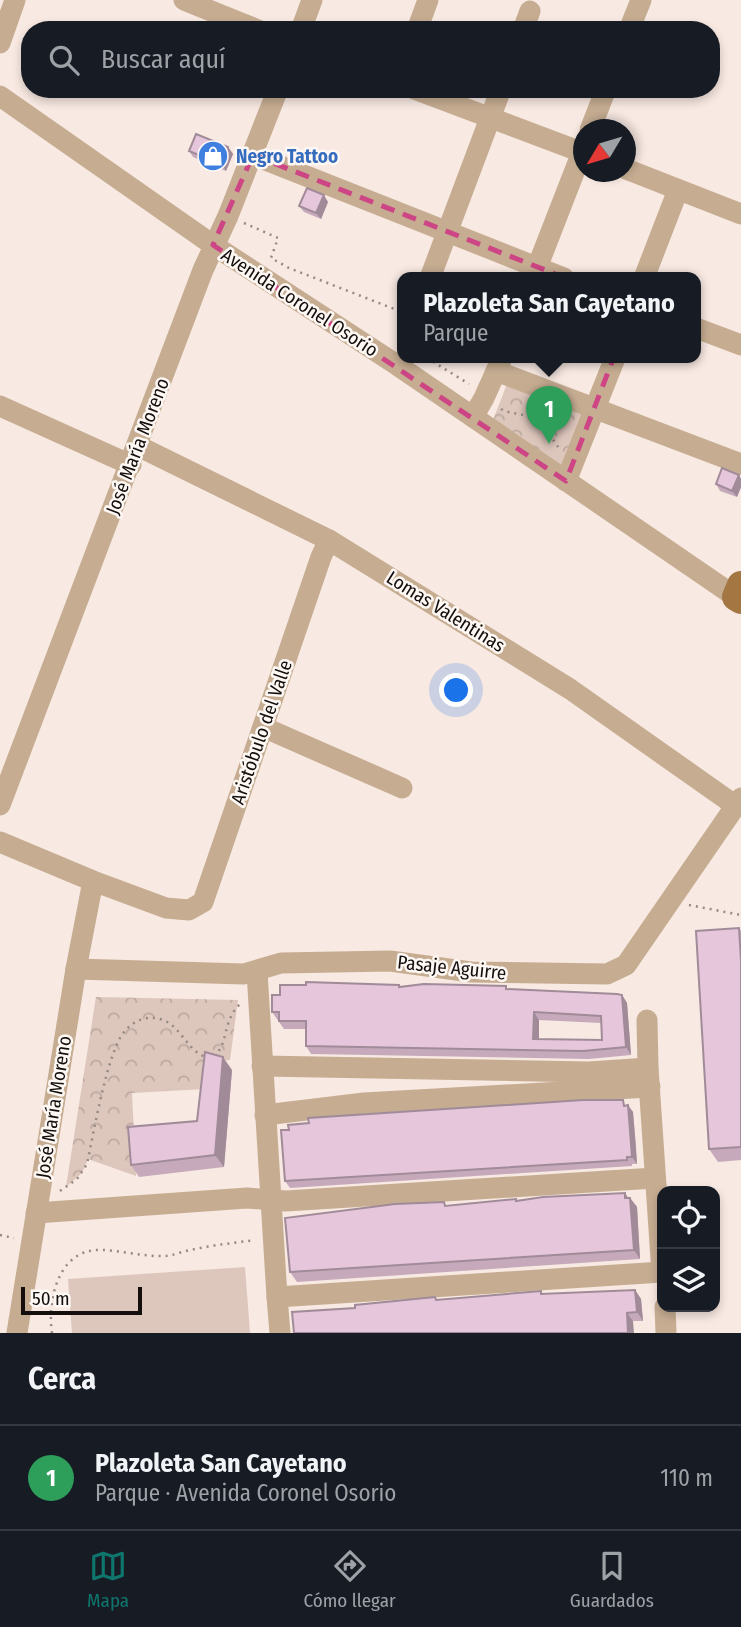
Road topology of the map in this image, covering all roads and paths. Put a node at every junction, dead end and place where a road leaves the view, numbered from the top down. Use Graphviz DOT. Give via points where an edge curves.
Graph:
graph roads {
  1 [pos="15,0"];
  2 [pos="184,0"];
  3 [pos="313,0"];
  4 [pos="428,0"];
  5 [pos="641,0"];
  6 [pos="236,21"];
  7 [pos="305,21"];
  8 [pos="420,21"];
  9 [pos="633,21"];
  10 [pos="0,44"];
  11 [pos="0,96"];
  12 [pos="275,98"];
  13 [pos="438,98"];
  14 [pos="498,98"];
  15 [pos="602,98"];
  16 [pos="490,118"];
  17 [pos="594,119"];
  18 [pos="573,147"];
  19 [pos="253,155"];
  20 [pos="636,173"];
  21 [pos="573,176"];
  22 [pos="678,190"];
  23 [pos="741,214"];
  24 [pos="228,216"];
  25 [pos="448,233"];
  26 [pos="213,245"];
  27 [pos="432,272"];
  28 [pos="535,272"];
  29 [pos="647,272"];
  30 [pos="397,310"];
  31 [pos="701,330"];
  32 [pos="741,345"];
  33 [pos="397,356"];
  34 [pos="416,363"];
  35 [pos="435,363"];
  36 [pos="613,363"];
  37 [pos="489,386"];
  38 [pos="0,406"];
  39 [pos="596,409"];
  40 [pos="134,455"];
  41 [pos="741,464"];
  42 [pos="569,474"];
  43 [pos="329,540"];
  44 [pos="739,594"];
  45 [pos="263,727"];
  46 [pos="402,788"];
  47 [pos="739,802"];
  48 [pos="0,806"];
  49 [pos="0,842"];
  50 [pos="93,881"];
  51 [pos="670,902"];
  52 [pos="741,915"];
  53 [pos="76,969"];
  54 [pos="257,972"];
  55 [pos="258,996"];
  56 [pos="647,1020"];
  57 [pos="262,1066"];
  58 [pos="649,1077"];
  59 [pos="265,1115"];
  60 [pos="655,1178"];
  61 [pos="271,1199"];
  62 [pos="36,1209"];
  63 [pos="272,1237"];
  64 [pos="660,1249"];
  65 [pos="657,1273"];
  66 [pos="277,1297"];
  67 [pos="665,1312"];
  68 [pos="17,1333"];
  69 [pos="52,1333"];
  70 [pos="280,1333"];
  71 [pos="666,1333"];
  1 -- 10 [label="street"];
  2 -- 6 [label="street"];
  3 -- 7 [label="street"];
  4 -- 8 [label="street"];
  5 -- 9 [label="street"];
  11 -- 26 [label="street, Avenida Coronel Osorio"];
  12 -- 19 [label="street, José María Moreno"];
  13 -- 16 [label="street"];
  14 -- 16 [label="street"];
  15 -- 17 [label="street"];
  16 -- 18 [label="street"];
  16 -- 25 [label="street"];
  19 -- 24 [label="street, José María Moreno"];
  19 -- 25 [label="street"];
  20 -- 22 [label="street"];
  21 -- 28 [label="street"];
  22 -- 23 [label="street"];
  22 -- 29 [label="street"];
  24 -- 26 [label="street, José María Moreno"];
  24 -- 30 [label="path" via="278,238 271,258"];
  25 -- 27 [label="street"];
  25 -- 28 [label="street"];
  26 -- 33 [label="street, Avenida Coronel Osorio"];
  26 -- 40 [label="street, José María Moreno"];
  31 -- 32 [label="street"];
  34 -- 37 [label="street, Avenida Coronel Osorio"];
  35 -- 37 [label="path" via="468,384"];
  36 -- 39 [label="street"];
  37 -- 39 [label="street"];
  37 -- 42 [label="street, Avenida Coronel Osorio"];
  37 -- 42 [label="path" via="503,411 538,422"];
  38 -- 40 [label="street, Lomas Valentinas"];
  39 -- 41 [label="street"];
  39 -- 42 [label="street"];
  40 -- 43 [label="street, Lomas Valentinas"];
  40 -- 48 [label="street, José María Moreno"];
  42 -- 44 [label="street, Avenida Coronel Osorio"];
  43 -- 45 [label="street, Aristóbulo del Valle"];
  43 -- 47 [label="street, Lomas Valentinas" via="570,689"];
  45 -- 46 [label="street"];
  45 -- 50 [label="street, Aristóbulo del Valle" via="203,902 180,911"];
  47 -- 51 [label="street, Pasaje Aguirre"];
  49 -- 50 [label="street"];
  50 -- 53 [label="street, José María Moreno"];
  51 -- 52 [label="path"];
  51 -- 54 [label="street, Pasaje Aguirre" via="626,965 607,974 484,972 390,961 281,963"];
  53 -- 54 [label="street, Pasaje Aguirre"];
  53 -- 62 [label="street, José María Moreno"];
  54 -- 55 [label="street"];
  55 -- 57 [label="street"];
  55 -- 62 [label="path" via="235,1009 220,1049 212,1057 201,1056 162,1019 142,1019 124,1031 112,1054 87,1164 77,1179"];
  56 -- 58 [label="street"];
  57 -- 58 [label="street"];
  57 -- 59 [label="street"];
  58 -- 59 [label="street"];
  58 -- 60 [label="street"];
  59 -- 61 [label="street"];
  60 -- 61 [label="street"];
  60 -- 64 [label="street"];
  61 -- 62 [label="street"];
  61 -- 63 [label="street"];
  62 -- 68 [label="street, José María Moreno"];
  63 -- 66 [label="street"];
  63 -- 69 [label="path" via="167,1256 96,1249 77,1257 58,1275"];
  65 -- 66 [label="street"];
  66 -- 70 [label="street"];
  67 -- 71 [label="street"];
}
